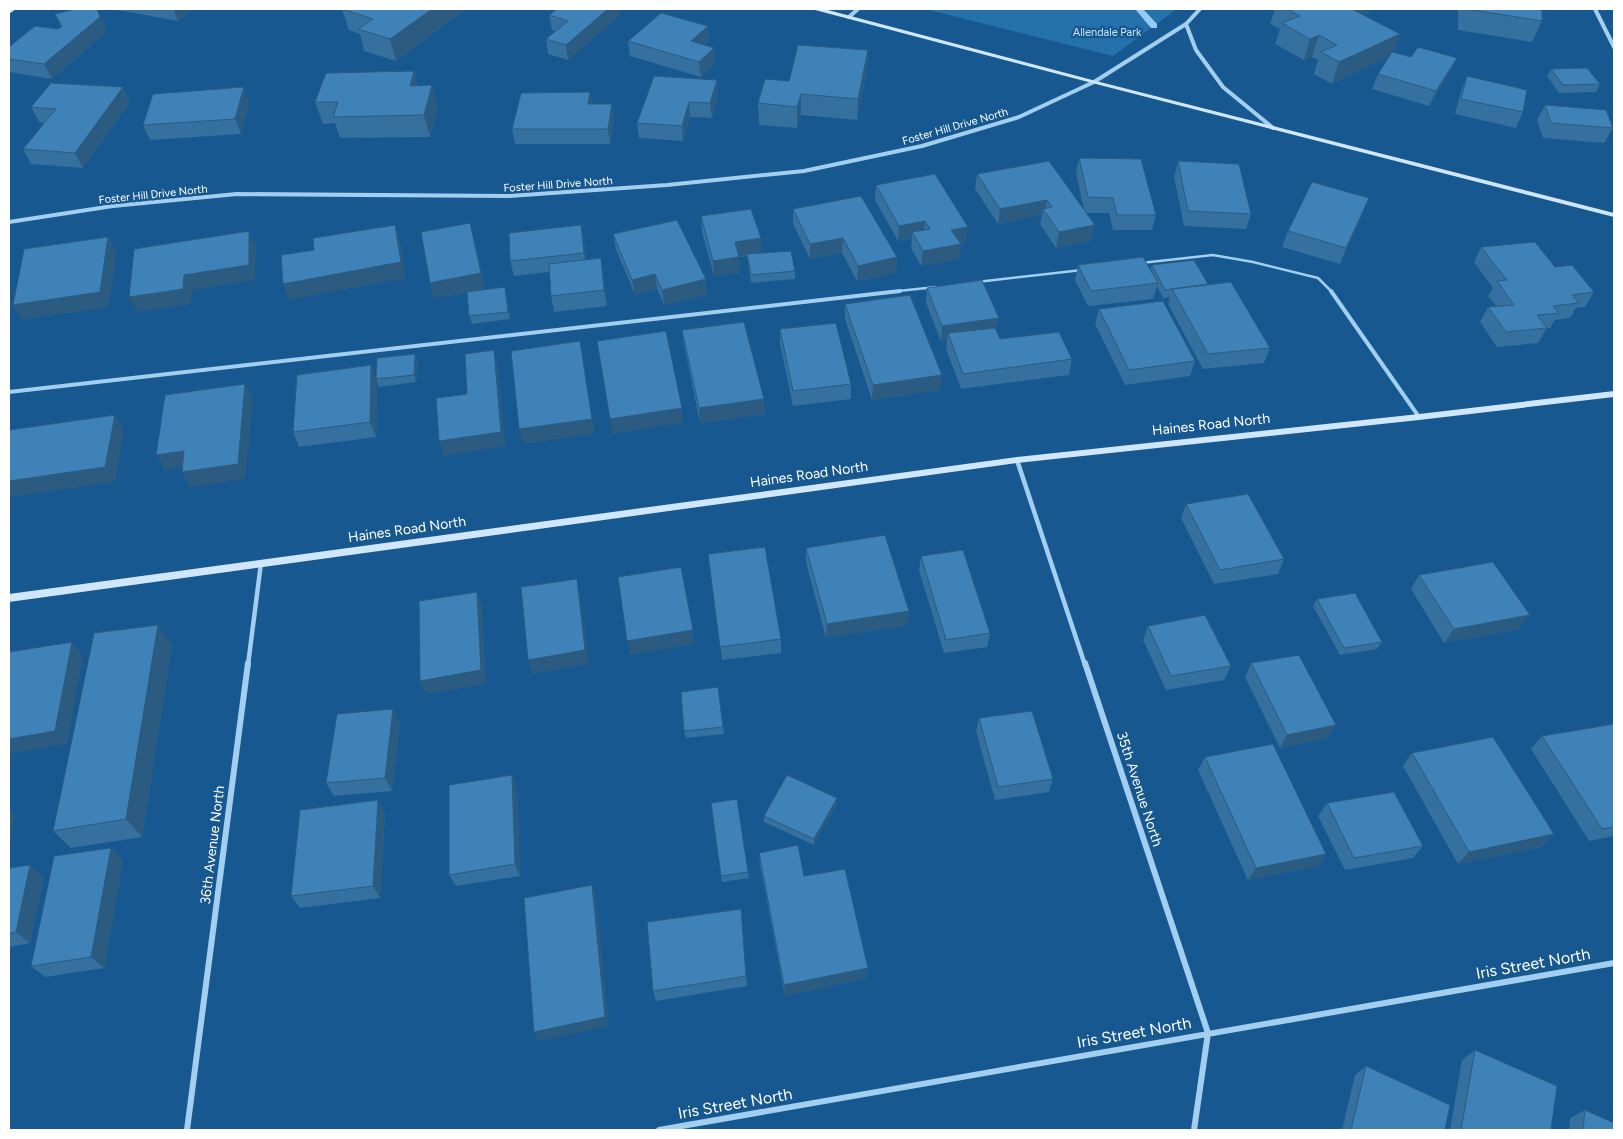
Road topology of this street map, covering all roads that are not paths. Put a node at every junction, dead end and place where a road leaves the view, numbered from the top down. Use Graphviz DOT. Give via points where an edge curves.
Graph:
graph roads {
  1 [pos="13,9"];
  2 [pos="818,9"];
  3 [pos="858,9"];
  4 [pos="1200,9"];
  5 [pos="1595,9"];
  6 [pos="9,12"];
  7 [pos="849,17"];
  8 [pos="1186,24"];
  9 [pos="1614,46"];
  10 [pos="1094,82"];
  11 [pos="1273,128"];
  12 [pos="1614,214"];
  13 [pos="9,222"];
  14 [pos="1134,264"];
  15 [pos="1085,270"];
  16 [pos="976,282"];
  17 [pos="937,287"];
  18 [pos="9,392"];
  19 [pos="1614,394"];
  20 [pos="1419,417"];
  21 [pos="1017,460"];
  22 [pos="261,562"];
  23 [pos="9,598"];
  24 [pos="1614,963"];
  25 [pos="1208,1033"];
  26 [pos="187,1130"];
  27 [pos="658,1130"];
  28 [pos="1194,1130"];
  1 -- 6 [label="street"];
  2 -- 7 [label="street"];
  3 -- 7 [label="street"];
  4 -- 8 [label="street"];
  5 -- 9 [label="street"];
  7 -- 10 [label="street"];
  8 -- 10 [label="street"];
  8 -- 11 [label="street" via="1196,50 1223,87"];
  10 -- 11 [label="street"];
  10 -- 13 [label="street, Foster Hill Drive North" via="1019,117 922,146 804,171 509,196 237,194 113,206"];
  11 -- 12 [label="street"];
  14 -- 20 [label="lane" via="1213,255 1318,278 1331,291"];
  15 -- 16 [label="lane"];
  17 -- 18 [label="lane"];
  19 -- 20 [label="street, Haines Road North"];
  20 -- 21 [label="street, Haines Road North"];
  21 -- 22 [label="street, Haines Road North"];
  21 -- 25 [label="street, 35th Avenue North"];
  22 -- 23 [label="street, Haines Road North"];
  22 -- 26 [label="street, 36th Avenue North"];
  24 -- 25 [label="street, Iris Street North"];
  25 -- 27 [label="street, Iris Street North"];
  25 -- 28 [label="street, 35th Avenue North"];
}
